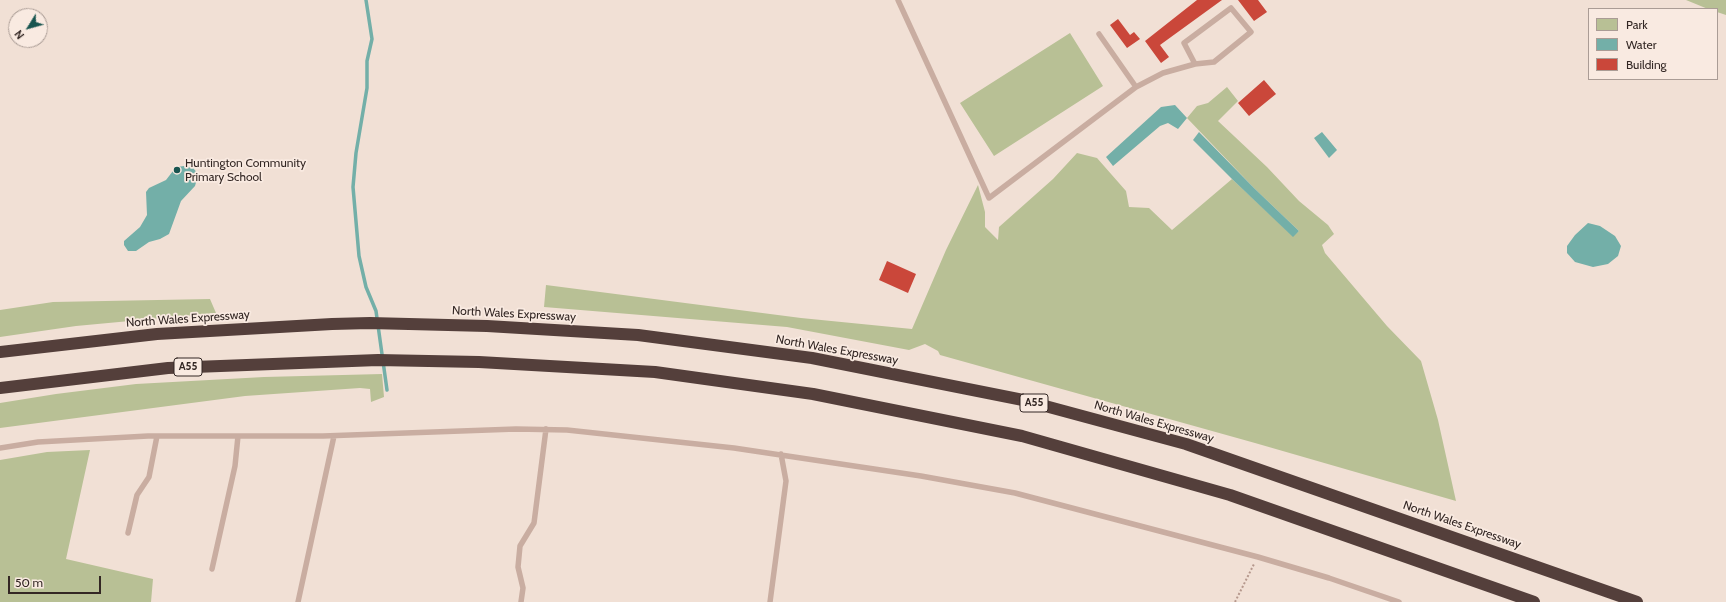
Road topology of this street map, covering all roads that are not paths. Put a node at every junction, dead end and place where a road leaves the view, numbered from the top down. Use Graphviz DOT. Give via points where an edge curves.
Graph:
graph roads {
  1 [pos="898,0"];
  2 [pos="1099,34"];
  3 [pos="1195,64"];
  4 [pos="1136,87"];
  5 [pos="0,352"];
  6 [pos="0,388"];
  7 [pos="546,429"];
  8 [pos="157,436"];
  9 [pos="238,436"];
  10 [pos="334,436"];
  11 [pos="0,448"];
  12 [pos="780,454"];
  13 [pos="128,532"];
  14 [pos="212,569"];
  15 [pos="298,602"];
  16 [pos="521,602"];
  17 [pos="770,602"];
  18 [pos="1399,602"];
  19 [pos="1534,602"];
  20 [pos="1637,602"];
  1 -- 4 [label="lane" via="989,198"];
  2 -- 4 [label="lane"];
  3 -- 3 [label="lane" via="1214,62 1251,32 1231,8 1184,43"];
  3 -- 4 [label="lane" via="1163,73"];
  5 -- 20 [label="highway, North Wales Expressway / A55" via="157,334 370,323 487,326 638,335 812,358 1023,400 1186,444"];
  6 -- 19 [label="highway, A55" via="168,368 378,360 479,362 654,372 813,394 1022,436 1230,495"];
  7 -- 10 [label="lane"];
  7 -- 12 [label="lane"];
  7 -- 16 [label="lane" via="534,523 520,546 518,567 523,588"];
  8 -- 9 [label="lane"];
  8 -- 11 [label="lane" via="38,442"];
  8 -- 13 [label="lane" via="148,477 137,495"];
  9 -- 10 [label="lane"];
  9 -- 14 [label="lane"];
  10 -- 15 [label="lane"];
  12 -- 17 [label="lane" via="786,481"];
  12 -- 18 [label="lane" via="1015,493 1258,557"];
}
